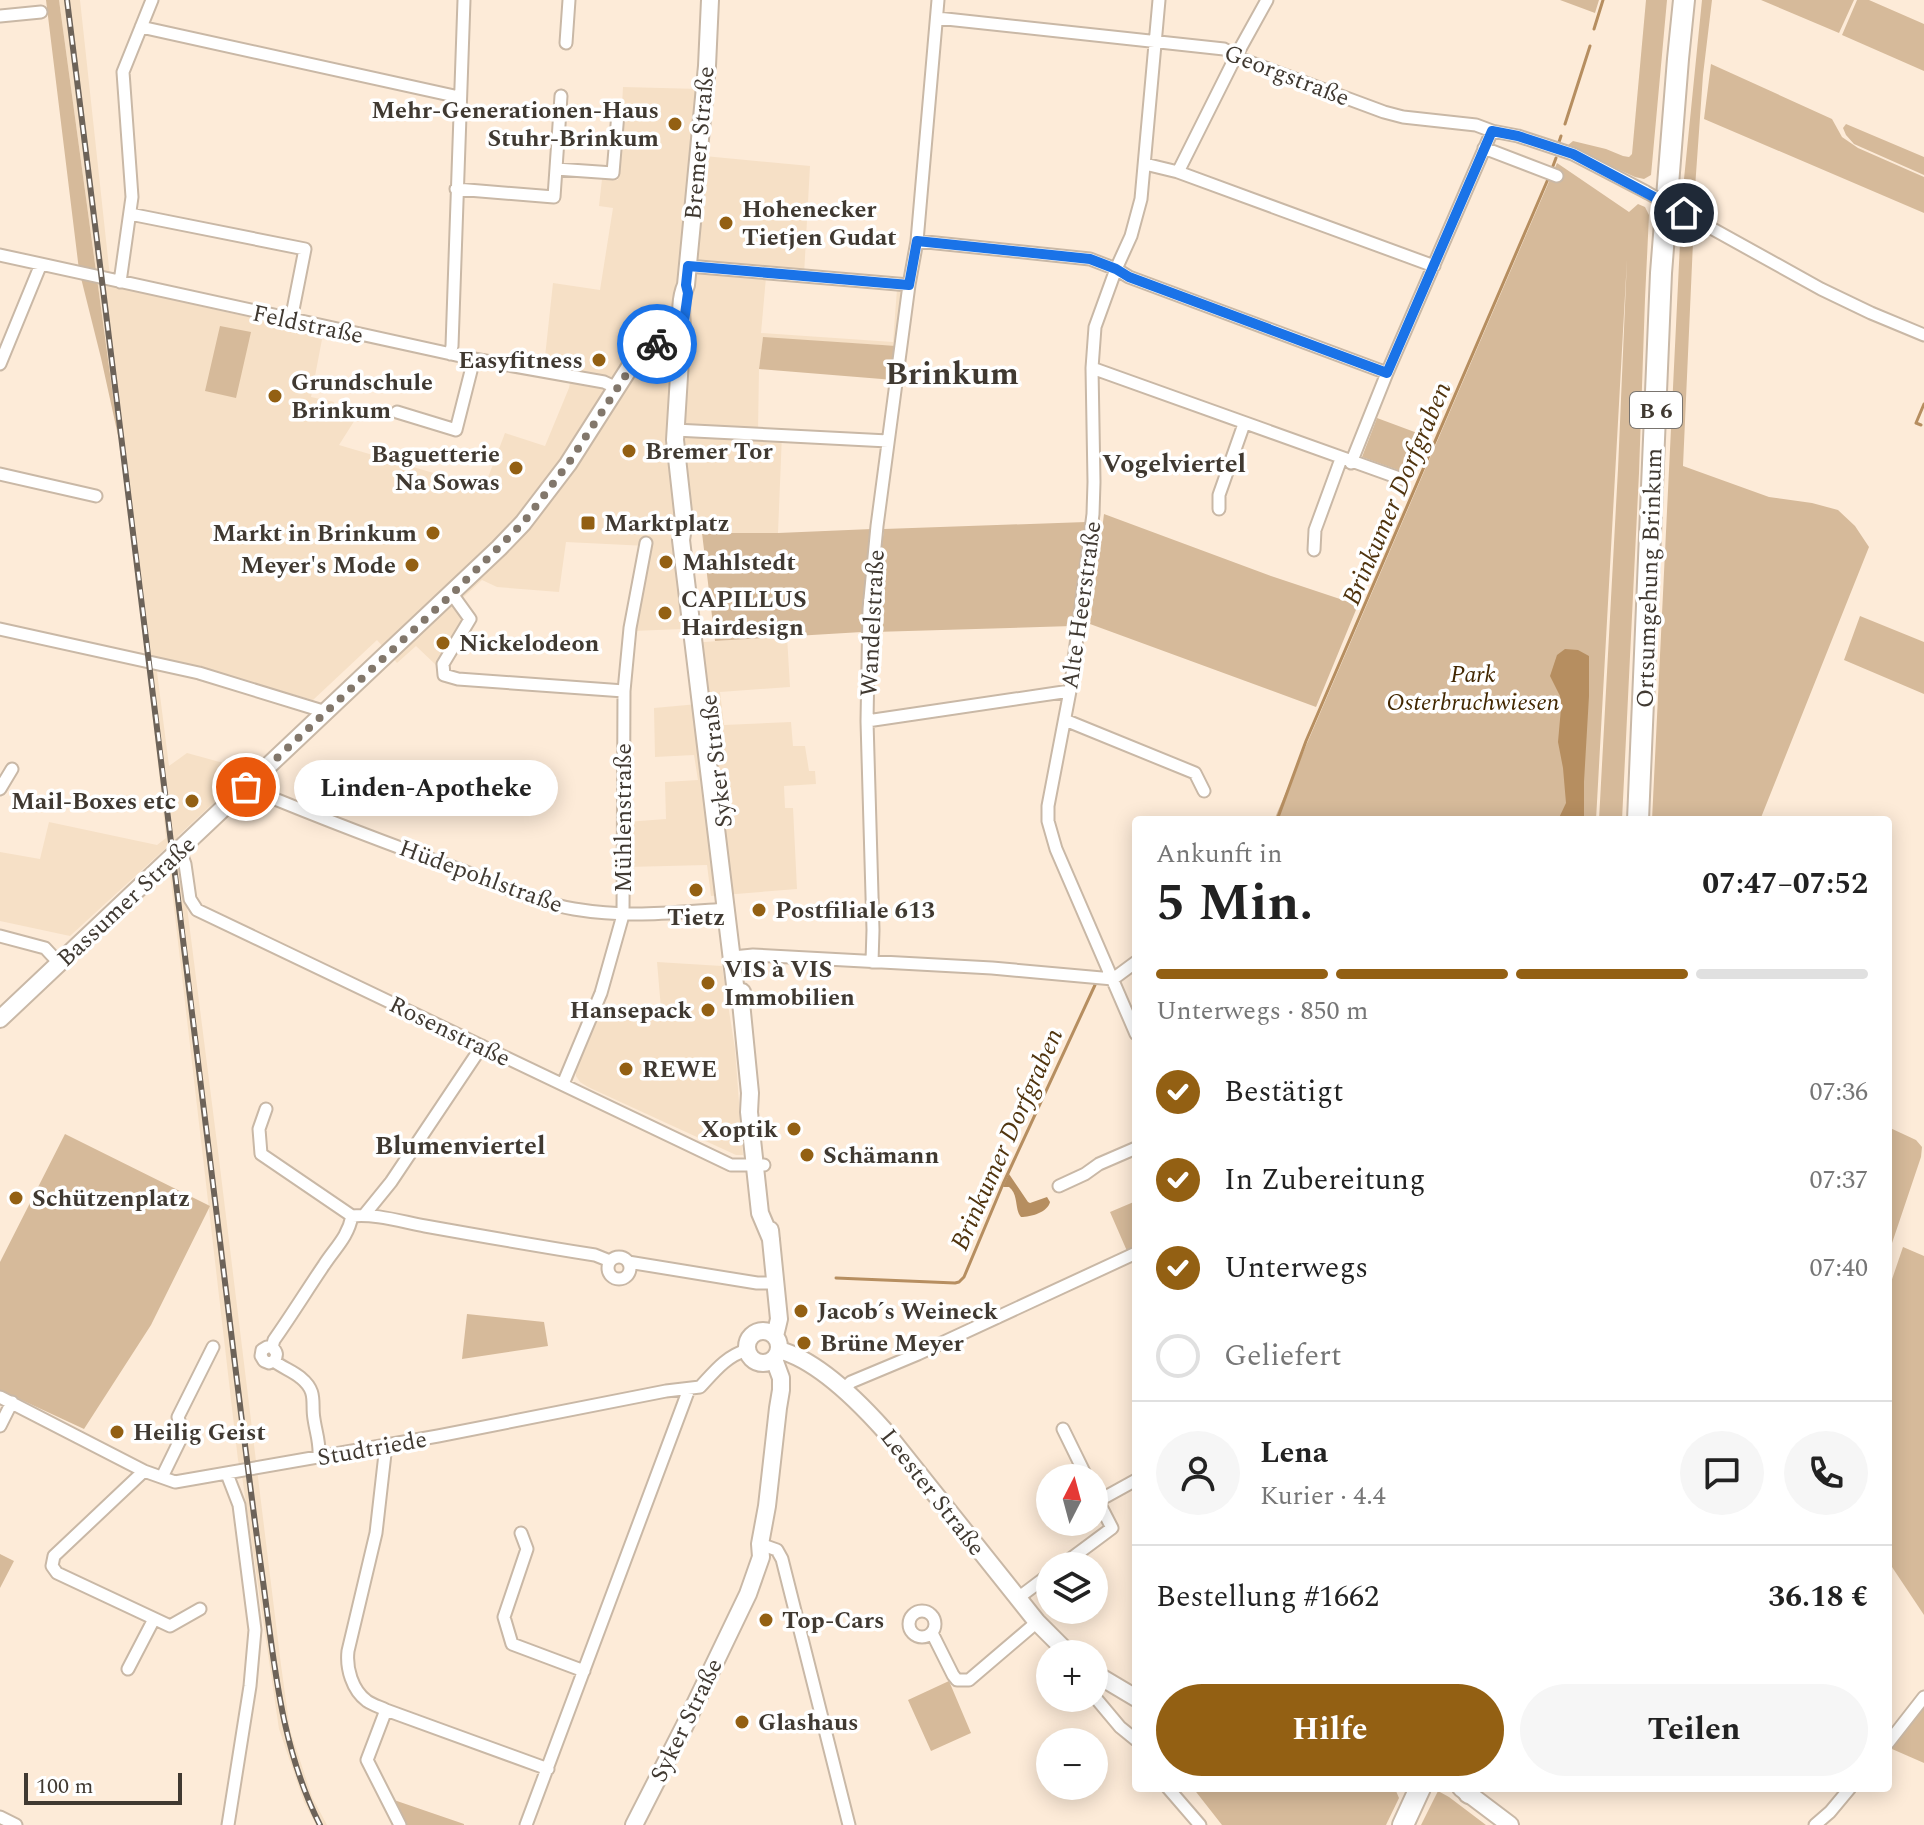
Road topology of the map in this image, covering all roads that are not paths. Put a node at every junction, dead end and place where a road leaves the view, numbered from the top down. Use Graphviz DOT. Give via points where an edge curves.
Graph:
graph roads {
  1 [pos="152,0"];
  2 [pos="464,0"];
  3 [pos="569,0"];
  4 [pos="710,0"];
  5 [pos="938,0"];
  6 [pos="1159,0"];
  7 [pos="1267,0"];
  8 [pos="1684,0"];
  9 [pos="41,12"];
  10 [pos="0,16"];
  11 [pos="937,18"];
  12 [pos="141,27"];
  13 [pos="1155,40"];
  14 [pos="566,43"];
  15 [pos="1236,56"];
  16 [pos="561,96"];
  17 [pos="459,97"];
  18 [pos="618,113"];
  19 [pos="1492,131"];
  20 [pos="1484,148"];
  21 [pos="1145,164"];
  22 [pos="556,169"];
  23 [pos="1178,172"];
  24 [pos="1557,176"];
  25 [pos="456,189"];
  26 [pos="130,214"];
  27 [pos="917,241"];
  28 [pos="0,255"];
  29 [pos="41,264"];
  30 [pos="688,266"];
  31 [pos="1434,266"];
  32 [pos="1116,269"];
  33 [pos="120,282"];
  34 [pos="909,285"];
  35 [pos="291,320"];
  36 [pos="682,335"];
  37 [pos="1924,335"];
  38 [pos="450,354"];
  39 [pos="474,359"];
  40 [pos="0,364"];
  41 [pos="1092,368"];
  42 [pos="1387,373"];
  43 [pos="617,388"];
  44 [pos="397,412"];
  45 [pos="1244,424"];
  46 [pos="675,430"];
  47 [pos="888,441"];
  48 [pos="1346,461"];
  49 [pos="0,474"];
  50 [pos="1402,479"];
  51 [pos="96,496"];
  52 [pos="1219,509"];
  53 [pos="684,521"];
  54 [pos="646,543"];
  55 [pos="1314,550"];
  56 [pos="452,594"];
  57 [pos="0,629"];
  58 [pos="624,691"];
  59 [pos="1070,691"];
  60 [pos="326,712"];
  61 [pos="1065,720"];
  62 [pos="867,721"];
  63 [pos="12,769"];
  64 [pos="246,787"];
  65 [pos="0,789"];
  66 [pos="1204,791"];
  67 [pos="1638,816"];
  68 [pos="180,850"];
  69 [pos="727,909"];
  70 [pos="623,915"];
  71 [pos="0,936"];
  72 [pos="736,956"];
  73 [pos="872,962"];
  74 [pos="59,963"];
  75 [pos="1132,965"];
  76 [pos="1113,979"];
  77 [pos="0,1019"];
  78 [pos="1132,1024"];
  79 [pos="482,1046"];
  80 [pos="563,1084"];
  81 [pos="266,1109"];
  82 [pos="1132,1150"];
  83 [pos="759,1166"];
  84 [pos="1059,1186"];
  85 [pos="365,1214"];
  86 [pos="352,1216"];
  87 [pos="1132,1255"];
  88 [pos="610,1261"];
  89 [pos="628,1262"];
  90 [pos="776,1283"];
  91 [pos="213,1347"];
  92 [pos="771,1348"];
  93 [pos="747,1350"];
  94 [pos="689,1389"];
  95 [pos="843,1390"];
  96 [pos="6,1400"];
  97 [pos="0,1426"];
  98 [pos="1063,1429"];
  99 [pos="386,1445"];
  100 [pos="319,1457"];
  101 [pos="1080,1464"];
  102 [pos="144,1471"];
  103 [pos="227,1474"];
  104 [pos="162,1477"];
  105 [pos="1132,1482"];
  106 [pos="1108,1492"];
  107 [pos="521,1533"];
  108 [pos="1101,1536"];
  109 [pos="760,1544"];
  110 [pos="1080,1552"];
  111 [pos="1036,1584"];
  112 [pos="1018,1598"];
  113 [pos="200,1609"];
  114 [pos="154,1619"];
  115 [pos="1036,1621"];
  116 [pos="1036,1623"];
  117 [pos="1039,1624"];
  118 [pos="932,1633"];
  119 [pos="1055,1640"];
  120 [pos="128,1669"];
  121 [pos="584,1671"];
  122 [pos="1108,1681"];
  123 [pos="1132,1696"];
  124 [pos="1924,1697"];
  125 [pos="386,1710"];
  126 [pos="1107,1712"];
  127 [pos="1132,1737"];
  128 [pos="1892,1738"];
  129 [pos="548,1769"];
  130 [pos="1171,1792"];
  131 [pos="1418,1792"];
  132 [pos="1469,1792"];
  133 [pos="1847,1792"];
  134 [pos="0,1817"];
  135 [pos="16,1825"];
  136 [pos="228,1825"];
  137 [pos="400,1825"];
  138 [pos="526,1825"];
  139 [pos="634,1825"];
  140 [pos="849,1825"];
  141 [pos="1200,1825"];
  142 [pos="1403,1825"];
  143 [pos="1510,1825"];
  144 [pos="1815,1825"];
  1 -- 12 [label="street"];
  2 -- 17 [label="street"];
  3 -- 14 [label="street"];
  4 -- 30 [label="street, Bremer Straße"];
  5 -- 11 [label="street, Wandelstraße"];
  6 -- 13 [label="street, Alte Heerstraße"];
  7 -- 15 [label="street"];
  8 -- 67 [label="highway, Ortsumgehung Brinkum / B 6" via="1661,273"];
  9 -- 10 [label="street"];
  11 -- 13 [label="street, Georgstraße"];
  11 -- 27 [label="street, Wandelstraße"];
  12 -- 17 [label="street"];
  12 -- 26 [label="street" via="123,72"];
  13 -- 15 [label="street, Georgstraße" via="1224,49"];
  13 -- 21 [label="street, Alte Heerstraße"];
  15 -- 19 [label="street, Georgstraße" via="1384,112"];
  15 -- 23 [label="street"];
  16 -- 22 [label="street"];
  17 -- 25 [label="street"];
  18 -- 22 [label="street" via="613,173"];
  19 -- 20 [label="street"];
  19 -- 37 [label="street, Georgstraße, bridge" via="1573,154 1821,289"];
  20 -- 24 [label="street"];
  20 -- 31 [label="street"];
  21 -- 23 [label="street"];
  21 -- 32 [label="street, Alte Heerstraße" via="1131,236"];
  22 -- 25 [label="street" via="554,197"];
  23 -- 31 [label="street"];
  25 -- 38 [label="street"];
  26 -- 33 [label="street"];
  26 -- 35 [label="street" via="305,249"];
  27 -- 32 [label="street" via="1090,259"];
  27 -- 34 [label="street, Wandelstraße"];
  28 -- 29 [label="street, Feldstraße"];
  29 -- 33 [label="street, Feldstraße"];
  29 -- 40 [label="street"];
  30 -- 34 [label="street"];
  30 -- 36 [label="street, Bremer Straße"];
  31 -- 42 [label="street"];
  32 -- 41 [label="street, Alte Heerstraße" via="1095,327"];
  32 -- 42 [label="street"];
  33 -- 35 [label="street, Feldstraße"];
  34 -- 47 [label="street, Wandelstraße"];
  35 -- 38 [label="street, Feldstraße"];
  36 -- 43 [label="street, Bassumer Straße" via="664,328 654,333"];
  36 -- 46 [label="street, Syker Straße"];
  38 -- 39 [label="street, Feldstraße"];
  39 -- 43 [label="street, Feldstraße"];
  39 -- 44 [label="street" via="456,430"];
  41 -- 45 [label="street"];
  41 -- 59 [label="street, Alte Heerstraße" via="1094,505"];
  42 -- 48 [label="street"];
  43 -- 56 [label="street, Bassumer Straße" via="536,506"];
  45 -- 48 [label="street"];
  45 -- 52 [label="street"];
  46 -- 47 [label="street"];
  46 -- 53 [label="street, Syker Straße"];
  47 -- 62 [label="street, Wandelstraße" via="869,609"];
  48 -- 50 [label="street"];
  48 -- 55 [label="street" via="1315,530"];
  49 -- 51 [label="street"];
  53 -- 69 [label="street, Syker Straße" via="681,540"];
  53 -- 72 [label="street, Syker Straße" via="690,535"];
  54 -- 58 [label="street, Mühlenstraße"];
  56 -- 58 [label="street" via="470,619 443,664 444,675"];
  56 -- 60 [label="street, Bassumer Straße"];
  57 -- 60 [label="street" via="199,673"];
  58 -- 70 [label="street, Mühlenstraße"];
  59 -- 61 [label="street, Alte Heerstraße"];
  59 -- 62 [label="street"];
  60 -- 64 [label="street, Bassumer Straße"];
  61 -- 66 [label="street" via="1195,773"];
  61 -- 76 [label="street, Alte Heerstraße" via="1048,821"];
  62 -- 73 [label="street, Wandelstraße"];
  63 -- 65 [label="street"];
  64 -- 68 [label="street, Bassumer Straße"];
  64 -- 70 [label="street, Hüdepohlstraße" via="546,901"];
  68 -- 74 [label="street, Bassumer Straße"];
  68 -- 79 [label="street, Rosenstraße" via="197,910"];
  69 -- 70 [label="street, Hüdepohlstraße"];
  69 -- 72 [label="street, Syker Straße"];
  70 -- 80 [label="street, Mühlenstraße" via="601,993"];
  71 -- 74 [label="street" via="45,948"];
  72 -- 73 [label="street"];
  72 -- 83 [label="street, Syker Straße" via="735,985"];
  73 -- 76 [label="street"];
  74 -- 77 [label="street, Bassumer Straße"];
  75 -- 76 [label="street"];
  76 -- 78 [label="street, Alte Heerstraße"];
  79 -- 80 [label="street, Rosenstraße"];
  79 -- 85 [label="street"];
  80 -- 83 [label="street, Rosenstraße" via="731,1165"];
  81 -- 86 [label="street" via="259,1129 261,1154"];
  82 -- 84 [label="street"];
  83 -- 90 [label="street, Syker Straße" via="760,1213 771,1239"];
  85 -- 86 [label="street"];
  85 -- 88 [label="street"];
  86 -- 100 [label="street" via="342,1242 261,1356 301,1378 310,1389"];
  87 -- 95 [label="street"];
  88 -- 89 [label="street" via="619,1257"];
  88 -- 89 [label="street" via="609,1271 617,1278 627,1274"];
  89 -- 90 [label="street"];
  90 -- 92 [label="street, Syker Straße"];
  91 -- 104 [label="street" via="178,1417 183,1434"];
  92 -- 93 [label="street, Leester Straße" via="756,1361"];
  92 -- 93 [label="street" via="757,1332"];
  92 -- 95 [label="street, Leester Straße" via="792,1354"];
  92 -- 109 [label="street, Syker Straße" via="778,1408"];
  93 -- 94 [label="street, Studtriede" via="722,1363 700,1387"];
  94 -- 99 [label="street, Studtriede"];
  94 -- 121 [label="street"];
  95 -- 112 [label="street, Leester Straße" via="884,1430"];
  96 -- 97 [label="street"];
  96 -- 102 [label="street, Studtriede"];
  98 -- 101 [label="street"];
  99 -- 100 [label="street, Studtriede"];
  99 -- 125 [label="street" via="376,1533 347,1659 362,1695"];
  100 -- 103 [label="street, Studtriede"];
  102 -- 104 [label="street, Studtriede"];
  102 -- 114 [label="street" via="54,1556 52,1566"];
  103 -- 104 [label="street, Studtriede" via="175,1482"];
  103 -- 136 [label="street" via="239,1505 255,1630"];
  105 -- 106 [label="street"];
  107 -- 121 [label="street" via="527,1549 504,1617 512,1644"];
  108 -- 110 [label="street"];
  109 -- 139 [label="street, Syker Straße" via="751,1555 737,1614"];
  109 -- 140 [label="street" via="777,1550 782,1559"];
  111 -- 112 [label="street"];
  112 -- 115 [label="street, Leester Straße"];
  113 -- 114 [label="street" via="170,1626"];
  114 -- 120 [label="street"];
  116 -- 118 [label="street" via="969,1680 953,1675"];
  117 -- 119 [label="street, Leester Straße"];
  121 -- 129 [label="street"];
  122 -- 123 [label="street"];
  124 -- 128 [label="street"];
  125 -- 129 [label="street"];
  125 -- 137 [label="street" via="367,1760"];
  126 -- 127 [label="street"];
  129 -- 138 [label="street"];
  130 -- 141 [label="street"];
  131 -- 142 [label="highway"];
  132 -- 143 [label="street"];
  133 -- 144 [label="street"];
  134 -- 135 [label="street"];
}
